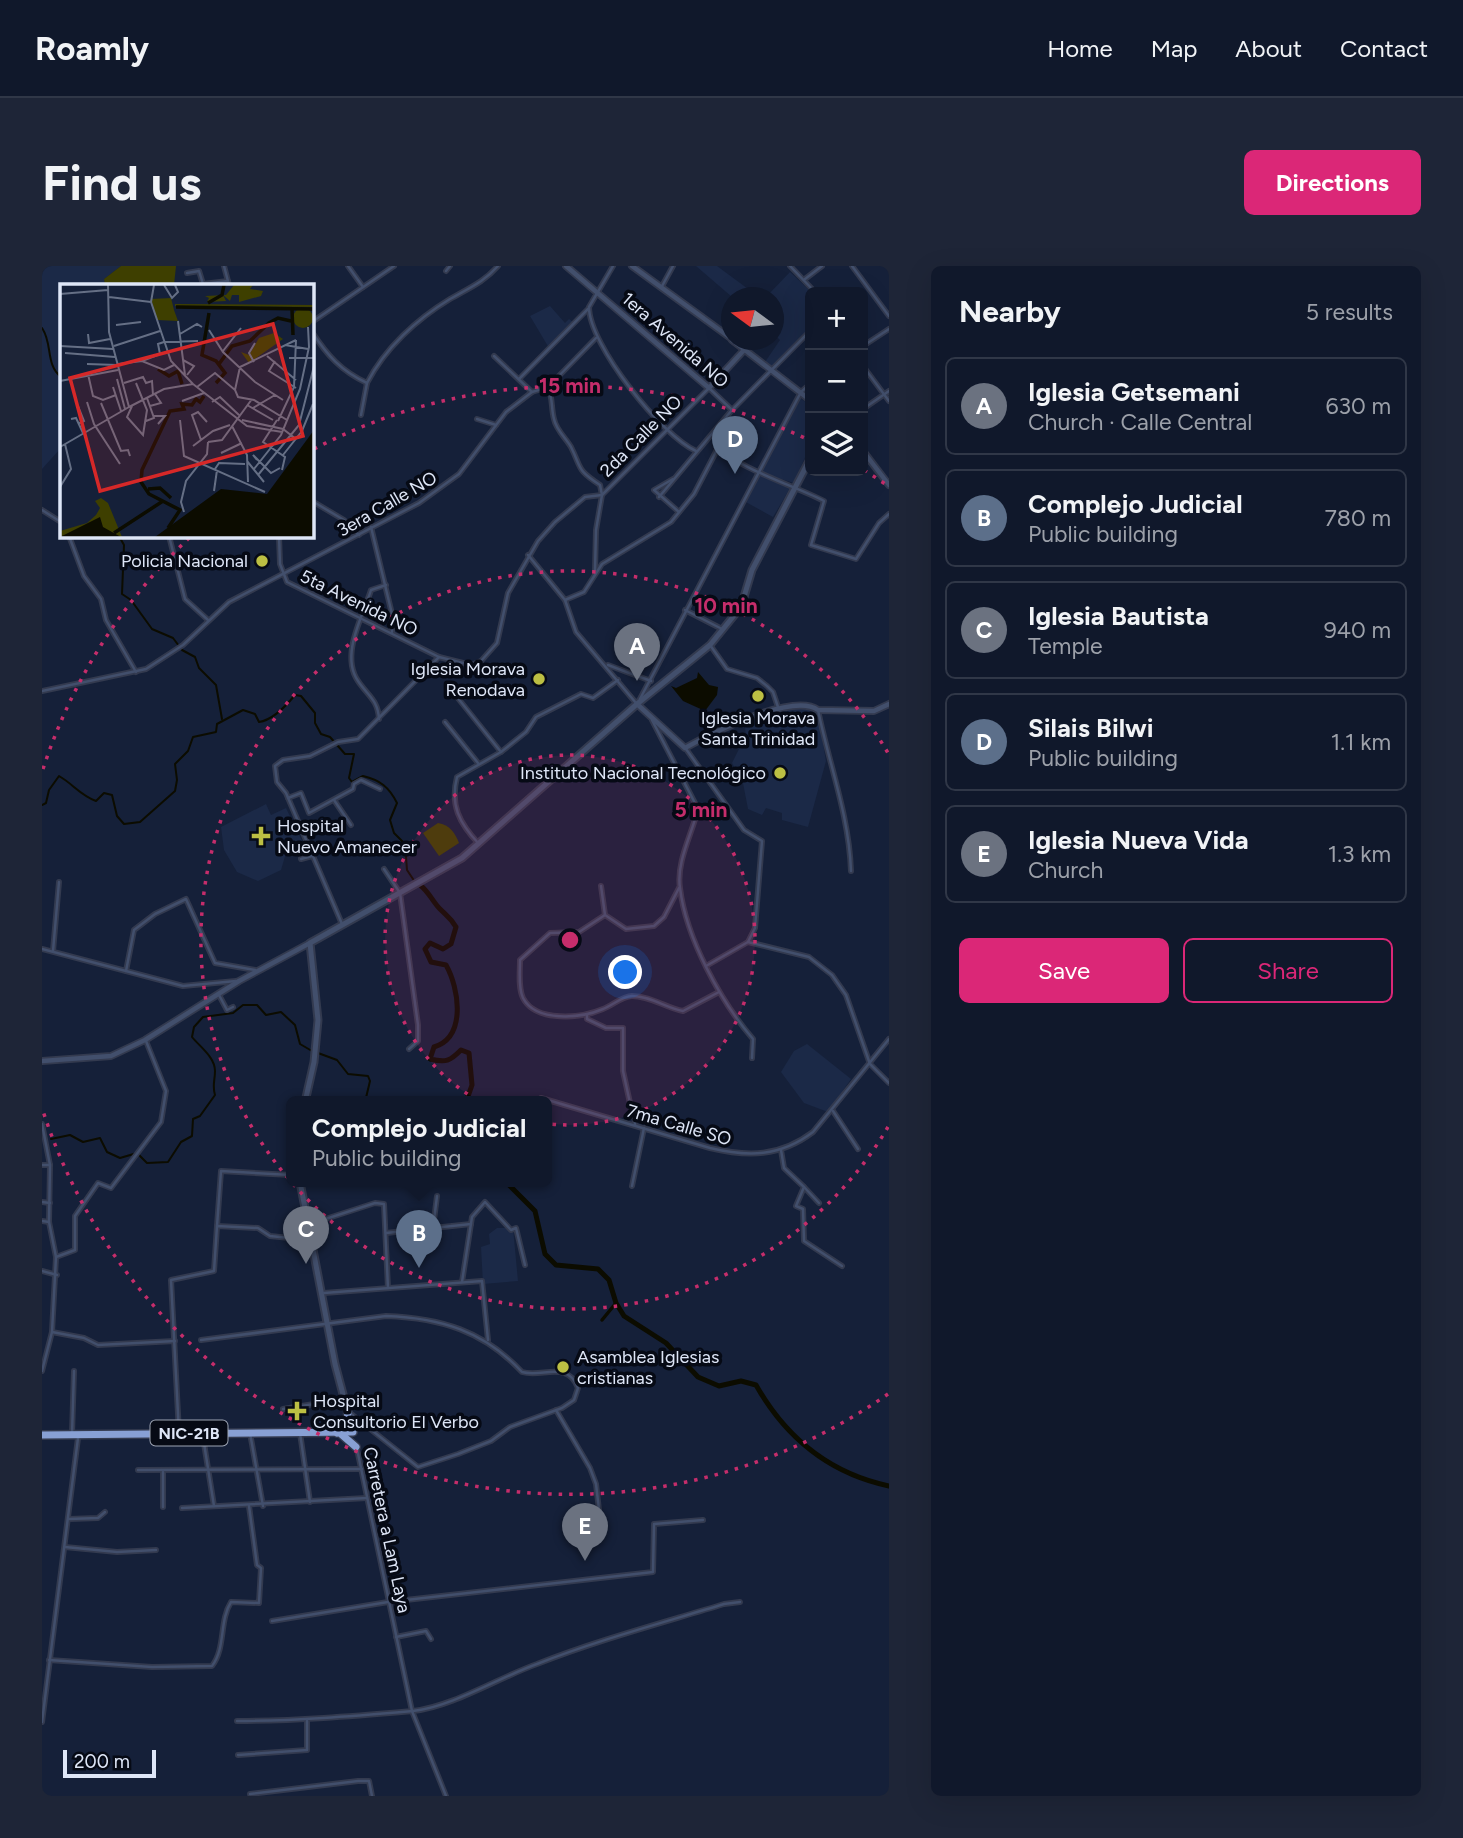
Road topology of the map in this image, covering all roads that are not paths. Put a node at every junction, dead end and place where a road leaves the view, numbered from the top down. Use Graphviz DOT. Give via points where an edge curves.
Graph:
graph roads {
  1 [pos="226,266"];
  2 [pos="348,266"];
  3 [pos="394,266"];
  4 [pos="450,266"];
  5 [pos="498,266"];
  6 [pos="566,266"];
  7 [pos="613,266"];
  8 [pos="632,266"];
  9 [pos="673,266"];
  10 [pos="790,266"];
  11 [pos="822,266"];
  12 [pos="852,266"];
  13 [pos="446,271"];
  14 [pos="187,273"];
  15 [pos="805,279"];
  16 [pos="229,283"];
  17 [pos="363,287"];
  18 [pos="811,287"];
  19 [pos="661,288"];
  20 [pos="597,290"];
  21 [pos="869,290"];
  22 [pos="589,307"];
  23 [pos="889,316"];
  24 [pos="313,321"];
  25 [pos="889,329"];
  26 [pos="721,331"];
  27 [pos="313,333"];
  28 [pos="805,336"];
  29 [pos="596,338"];
  30 [pos="868,343"];
  31 [pos="745,350"];
  32 [pos="747,350"];
  33 [pos="494,356"];
  34 [pos="772,370"];
  35 [pos="868,373"];
  36 [pos="519,379"];
  37 [pos="368,383"];
  38 [pos="548,387"];
  39 [pos="709,388"];
  40 [pos="805,389"];
  41 [pos="889,391"];
  42 [pos="532,392"];
  43 [pos="801,393"];
  44 [pos="884,394"];
  45 [pos="805,396"];
  46 [pos="889,401"];
  47 [pos="868,405"];
  48 [pos="733,410"];
  49 [pos="361,415"];
  50 [pos="477,419"];
  51 [pos="724,419"];
  52 [pos="496,425"];
  53 [pos="669,429"];
  54 [pos="721,442"];
  55 [pos="696,451"];
  56 [pos="868,458"];
  57 [pos="805,470"];
  58 [pos="758,473"];
  59 [pos="675,477"];
  60 [pos="889,485"];
  61 [pos="798,486"];
  62 [pos="602,495"];
  63 [pos="660,497"];
  64 [pos="313,502"];
  65 [pos="42,510"];
  66 [pos="680,512"];
  67 [pos="889,514"];
  68 [pos="60,521"];
  69 [pos="371,527"];
  70 [pos="359,535"];
  71 [pos="69,537"];
  72 [pos="169,537"];
  73 [pos="279,537"];
  74 [pos="528,555"];
  75 [pos="595,570"];
  76 [pos="282,576"];
  77 [pos="386,585"];
  78 [pos="565,600"];
  79 [pos="685,610"];
  80 [pos="363,617"];
  81 [pos="208,620"];
  82 [pos="724,630"];
  83 [pos="392,632"];
  84 [pos="710,645"];
  85 [pos="439,657"];
  86 [pos="606,664"];
  87 [pos="464,666"];
  88 [pos="136,672"];
  89 [pos="618,680"];
  90 [pos="651,681"];
  91 [pos="42,691"];
  92 [pos="457,697"];
  93 [pos="637,704"];
  94 [pos="889,704"];
  95 [pos="779,709"];
  96 [pos="818,709"];
  97 [pos="379,719"];
  98 [pos="652,720"];
  99 [pos="445,722"];
  100 [pos="685,748"];
  101 [pos="501,752"];
  102 [pos="478,763"];
  103 [pos="380,789"];
  104 [pos="288,798"];
  105 [pos="334,800"];
  106 [pos="351,825"];
  107 [pos="479,844"];
  108 [pos="312,856"];
  109 [pos="301,859"];
  110 [pos="384,869"];
  111 [pos="851,871"];
  112 [pos="59,882"];
  113 [pos="601,886"];
  114 [pos="679,888"];
  115 [pos="398,894"];
  116 [pos="605,915"];
  117 [pos="342,924"];
  118 [pos="748,942"];
  119 [pos="310,943"];
  120 [pos="42,948"];
  121 [pos="53,951"];
  122 [pos="706,966"];
  123 [pos="257,970"];
  124 [pos="126,971"];
  125 [pos="239,981"];
  126 [pos="719,992"];
  127 [pos="219,995"];
  128 [pos="233,1007"];
  129 [pos="587,1015"];
  130 [pos="889,1039"];
  131 [pos="145,1040"];
  132 [pos="409,1049"];
  133 [pos="752,1058"];
  134 [pos="42,1061"];
  135 [pos="870,1064"];
  136 [pos="889,1083"];
  137 [pos="306,1096"];
  138 [pos="552,1101"];
  139 [pos="833,1110"];
  140 [pos="42,1124"];
  141 [pos="635,1125"];
  142 [pos="644,1128"];
  143 [pos="858,1149"];
  144 [pos="781,1150"];
  145 [pos="42,1165"];
  146 [pos="50,1165"];
  147 [pos="286,1175"];
  148 [pos="632,1186"];
  149 [pos="301,1187"];
  150 [pos="804,1187"];
  151 [pos="437,1196"];
  152 [pos="42,1202"];
  153 [pos="50,1203"];
  154 [pos="819,1203"];
  155 [pos="42,1221"];
  156 [pos="49,1222"];
  157 [pos="310,1224"];
  158 [pos="471,1224"];
  159 [pos="217,1226"];
  160 [pos="433,1228"];
  161 [pos="386,1233"];
  162 [pos="314,1240"];
  163 [pos="56,1257"];
  164 [pos="526,1265"];
  165 [pos="842,1266"];
  166 [pos="42,1271"];
  167 [pos="57,1275"];
  168 [pos="462,1282"];
  169 [pos="388,1288"];
  170 [pos="324,1293"];
  171 [pos="328,1325"];
  172 [pos="52,1332"];
  173 [pos="201,1340"];
  174 [pos="176,1341"];
  175 [pos="488,1342"];
  176 [pos="42,1371"];
  177 [pos="74,1371"];
  178 [pos="345,1399"];
  179 [pos="283,1409"];
  180 [pos="348,1410"];
  181 [pos="556,1410"];
  182 [pos="353,1432"];
  183 [pos="179,1433"];
  184 [pos="202,1433"];
  185 [pos="250,1433"];
  186 [pos="300,1433"];
  187 [pos="337,1433"];
  188 [pos="75,1434"];
  189 [pos="42,1435"];
  190 [pos="356,1447"];
  191 [pos="305,1469"];
  192 [pos="362,1469"];
  193 [pos="138,1470"];
  194 [pos="208,1470"];
  195 [pos="256,1470"];
  196 [pos="162,1471"];
  197 [pos="367,1498"];
  198 [pos="310,1503"];
  199 [pos="249,1506"];
  200 [pos="263,1506"];
  201 [pos="163,1507"];
  202 [pos="214,1507"];
  203 [pos="182,1508"];
  204 [pos="105,1512"];
  205 [pos="583,1513"];
  206 [pos="69,1518"];
  207 [pos="703,1520"];
  208 [pos="65,1547"];
  209 [pos="156,1550"];
  210 [pos="388,1602"];
  211 [pos="740,1602"];
  212 [pos="272,1621"];
  213 [pos="396,1637"];
  214 [pos="431,1639"];
  215 [pos="49,1660"];
  216 [pos="412,1711"];
  217 [pos="237,1721"];
  218 [pos="307,1721"];
  219 [pos="42,1722"];
  220 [pos="238,1755"];
  221 [pos="250,1794"];
  222 [pos="372,1796"];
  223 [pos="446,1796"];
  1 -- 16 [label="street"];
  2 -- 17 [label="street"];
  3 -- 17 [label="street"];
  4 -- 13 [label="street"];
  5 -- 37 [label="street" via="483,283 449,300 389,348"];
  6 -- 20 [label="street, 1era Avenida NO"];
  7 -- 20 [label="street"];
  8 -- 19 [label="street"];
  9 -- 19 [label="street"];
  10 -- 15 [label="street"];
  11 -- 15 [label="street"];
  12 -- 21 [label="street"];
  14 -- 16 [label="street" via="200,271 203,284"];
  15 -- 18 [label="street"];
  17 -- 24 [label="street"];
  19 -- 26 [label="street"];
  20 -- 22 [label="street"];
  20 -- 39 [label="street, 1era Avenida NO"];
  21 -- 23 [label="street"];
  22 -- 29 [label="street"];
  22 -- 36 [label="street"];
  25 -- 30 [label="street"];
  27 -- 37 [label="street" via="346,373"];
  28 -- 34 [label="street"];
  29 -- 38 [label="street, 3era Calle NO"];
  29 -- 53 [label="street" via="628,385"];
  31 -- 39 [label="street, 2da Calle NO"];
  32 -- 34 [label="street"];
  33 -- 36 [label="street"];
  34 -- 43 [label="street"];
  34 -- 48 [label="street"];
  35 -- 44 [label="street"];
  36 -- 42 [label="street"];
  37 -- 49 [label="street"];
  38 -- 42 [label="street, 3era Calle NO"];
  38 -- 62 [label="street" via="555,423 576,465 600,485"];
  39 -- 48 [label="street, 1era Avenida NO"];
  39 -- 53 [label="street, 2da Calle NO"];
  40 -- 43 [label="street"];
  41 -- 44 [label="street"];
  42 -- 52 [label="street, 3era Calle NO"];
  43 -- 45 [label="street"];
  43 -- 58 [label="street"];
  44 -- 46 [label="street"];
  44 -- 47 [label="street"];
  48 -- 51 [label="street"];
  50 -- 52 [label="street"];
  51 -- 54 [label="street"];
  51 -- 55 [label="street"];
  52 -- 69 [label="street, 3era Calle NO" via="449,481 419,503"];
  53 -- 55 [label="street"];
  53 -- 62 [label="street, 2da Calle NO"];
  54 -- 58 [label="street" via="725,453"];
  54 -- 66 [label="street"];
  55 -- 59 [label="street"];
  56 -- 60 [label="street"];
  57 -- 61 [label="main road"];
  58 -- 61 [label="street"];
  58 -- 79 [label="street"];
  59 -- 63 [label="street"];
  59 -- 63 [label="street" via="654,490"];
  61 -- 67 [label="street" via="824,501 811,545 856,559"];
  61 -- 82 [label="main road" via="752,570 741,607"];
  62 -- 74 [label="street, 2da Calle NO" via="585,497 555,522"];
  62 -- 75 [label="street"];
  63 -- 66 [label="street"];
  64 -- 70 [label="street"];
  65 -- 68 [label="street"];
  66 -- 75 [label="street"];
  69 -- 70 [label="street, 3era Calle NO"];
  69 -- 77 [label="street"];
  70 -- 76 [label="street, 3era Calle NO"];
  71 -- 88 [label="street" via="84,576 101,599 106,620"];
  72 -- 81 [label="street" via="185,600"];
  73 -- 76 [label="street, 5ta Avenida NO"];
  74 -- 78 [label="street"];
  74 -- 87 [label="street, 2da Calle NO" via="508,593 497,643 481,661"];
  75 -- 78 [label="street" via="584,592"];
  76 -- 80 [label="street, 5ta Avenida NO"];
  76 -- 81 [label="street, 3era Calle NO" via="229,602"];
  77 -- 80 [label="street" via="371,590"];
  77 -- 83 [label="street"];
  78 -- 86 [label="street" via="573,628"];
  79 -- 82 [label="street"];
  79 -- 90 [label="street"];
  80 -- 83 [label="street, 5ta Avenida NO"];
  80 -- 97 [label="street" via="351,651 352,666 378,706"];
  81 -- 88 [label="street, 3era Calle NO" via="179,648"];
  82 -- 84 [label="main road"];
  83 -- 85 [label="street, 5ta Avenida NO"];
  84 -- 93 [label="main road"];
  84 -- 95 [label="street" via="727,669 767,686"];
  85 -- 87 [label="street, 5ta Avenida NO"];
  85 -- 97 [label="street"];
  86 -- 89 [label="street"];
  86 -- 90 [label="street"];
  88 -- 91 [label="street, 3era Calle NO"];
  89 -- 93 [label="street"];
  89 -- 101 [label="street" via="593,698 581,694 536,717 526,733"];
  90 -- 93 [label="street"];
  92 -- 101 [label="street"];
  93 -- 98 [label="street"];
  93 -- 107 [label="main road"];
  94 -- 96 [label="street" via="874,710"];
  95 -- 96 [label="street"];
  95 -- 100 [label="street" via="729,724"];
  96 -- 111 [label="street" via="846,818"];
  97 -- 104 [label="street" via="358,739 277,763 277,782"];
  98 -- 100 [label="street"];
  98 -- 114 [label="street" via="697,805"];
  99 -- 102 [label="street"];
  100 -- 118 [label="street" via="744,830 762,841 755,928"];
  101 -- 102 [label="street"];
  102 -- 107 [label="street" via="457,776 453,793 464,829"];
  103 -- 105 [label="street" via="361,780"];
  104 -- 105 [label="street" via="301,793 309,813"];
  104 -- 108 [label="street"];
  105 -- 106 [label="street"];
  107 -- 115 [label="main road"];
  108 -- 109 [label="street"];
  108 -- 117 [label="street"];
  110 -- 115 [label="street"];
  112 -- 121 [label="street"];
  113 -- 116 [label="street"];
  114 -- 116 [label="street" via="654,926 626,929"];
  114 -- 122 [label="street"];
  115 -- 117 [label="main road"];
  115 -- 132 [label="street" via="418,1025 418,1041"];
  116 -- 129 [label="street" via="579,932 550,933 520,960 522,993 530,1006 558,1016"];
  117 -- 119 [label="main road"];
  118 -- 122 [label="street"];
  118 -- 135 [label="street" via="809,957 832,975 851,1007"];
  119 -- 123 [label="street"];
  119 -- 137 [label="main road" via="318,1020"];
  120 -- 121 [label="street"];
  121 -- 124 [label="street"];
  122 -- 126 [label="street"];
  123 -- 124 [label="street" via="215,962 186,899 134,930"];
  123 -- 125 [label="street"];
  124 -- 125 [label="street" via="183,986"];
  125 -- 127 [label="street"];
  126 -- 129 [label="street" via="683,1012 631,996"];
  126 -- 133 [label="street" via="753,1039"];
  127 -- 128 [label="street" via="227,1010"];
  127 -- 131 [label="street"];
  129 -- 141 [label="street" via="606,1028 623,1028 623,1071"];
  130 -- 135 [label="street, 7ma Calle SO"];
  131 -- 134 [label="street" via="111,1056"];
  131 -- 163 [label="street" via="166,1091 161,1122 111,1188 98,1183 75,1216 75,1250"];
  135 -- 136 [label="street"];
  135 -- 139 [label="street, 7ma Calle SO"];
  138 -- 141 [label="street, 7ma Calle SO"];
  139 -- 143 [label="street"];
  139 -- 144 [label="street, 7ma Calle SO" via="813,1132"];
  140 -- 146 [label="street"];
  141 -- 142 [label="street, 7ma Calle SO"];
  142 -- 144 [label="street, 7ma Calle SO" via="736,1154"];
  142 -- 148 [label="street"];
  144 -- 150 [label="street" via="784,1168"];
  145 -- 146 [label="street"];
  146 -- 153 [label="street"];
  147 -- 159 [label="street" via="221,1171"];
  149 -- 157 [label="main road, Carretera a Lam Laya"];
  150 -- 154 [label="street"];
  150 -- 165 [label="street" via="796,1206 803,1209 804,1241"];
  151 -- 160 [label="street"];
  152 -- 153 [label="street"];
  153 -- 156 [label="street"];
  155 -- 156 [label="street"];
  156 -- 163 [label="street"];
  157 -- 161 [label="street" via="381,1202"];
  157 -- 162 [label="main road, Carretera a Lam Laya"];
  158 -- 160 [label="street"];
  158 -- 164 [label="street" via="477,1208 485,1202 511,1230 516,1228"];
  158 -- 168 [label="street"];
  159 -- 162 [label="street" via="258,1228 270,1236"];
  159 -- 174 [label="street" via="214,1271 169,1282"];
  160 -- 161 [label="street"];
  161 -- 169 [label="street"];
  162 -- 170 [label="main road, Carretera a Lam Laya"];
  163 -- 167 [label="street"];
  166 -- 167 [label="street"];
  167 -- 172 [label="street"];
  168 -- 169 [label="street"];
  168 -- 175 [label="street" via="482,1281"];
  169 -- 170 [label="street"];
  170 -- 171 [label="main road, Carretera a Lam Laya"];
  171 -- 173 [label="street"];
  171 -- 175 [label="street" via="407,1317 462,1329"];
  171 -- 178 [label="main road, Carretera a Lam Laya"];
  172 -- 174 [label="street" via="98,1345"];
  172 -- 176 [label="street"];
  174 -- 183 [label="street"];
  175 -- 181 [label="street" via="526,1374 559,1370 571,1377 578,1394 572,1403"];
  177 -- 188 [label="street"];
  178 -- 179 [label="street"];
  178 -- 180 [label="main road, Carretera a Lam Laya"];
  180 -- 181 [label="street" via="418,1467 491,1441 510,1427"];
  180 -- 182 [label="main road, Carretera a Lam Laya"];
  180 -- 187 [label="highway" via="345,1427"];
  181 -- 205 [label="street" via="596,1484 599,1510"];
  182 -- 187 [label="highway, NIC-21B"];
  182 -- 190 [label="street, Carretera a Lam Laya"];
  183 -- 184 [label="highway, NIC-21B"];
  183 -- 188 [label="highway, NIC-21B"];
  184 -- 185 [label="highway, NIC-21B"];
  184 -- 194 [label="street"];
  185 -- 186 [label="highway, NIC-21B"];
  185 -- 195 [label="street"];
  186 -- 187 [label="highway, NIC-21B"];
  186 -- 191 [label="street"];
  187 -- 190 [label="highway"];
  188 -- 189 [label="highway, NIC-21B"];
  188 -- 206 [label="street"];
  190 -- 192 [label="street, Carretera a Lam Laya"];
  191 -- 192 [label="street"];
  191 -- 195 [label="street"];
  191 -- 198 [label="street"];
  192 -- 197 [label="street, Carretera a Lam Laya"];
  193 -- 196 [label="street"];
  194 -- 195 [label="street"];
  194 -- 196 [label="street"];
  194 -- 202 [label="street"];
  195 -- 200 [label="street"];
  196 -- 201 [label="street"];
  197 -- 198 [label="street"];
  197 -- 210 [label="street, Carretera a Lam Laya"];
  198 -- 200 [label="street"];
  199 -- 200 [label="street"];
  199 -- 202 [label="street"];
  199 -- 215 [label="street" via="261,1568 259,1603 231,1602 212,1665 152,1667"];
  202 -- 203 [label="street"];
  204 -- 206 [label="street" via="98,1518"];
  206 -- 208 [label="street"];
  207 -- 210 [label="street" via="654,1524 653,1572"];
  208 -- 209 [label="street"];
  208 -- 215 [label="street"];
  210 -- 212 [label="street"];
  210 -- 213 [label="street, Carretera a Lam Laya"];
  211 -- 216 [label="street" via="569,1651 496,1684"];
  213 -- 214 [label="street" via="426,1630"];
  213 -- 216 [label="street, Carretera a Lam Laya"];
  215 -- 219 [label="street"];
  216 -- 218 [label="street"];
  216 -- 223 [label="street, Carretera a Lam Laya"];
  217 -- 218 [label="street"];
  218 -- 220 [label="street" via="307,1750"];
  221 -- 222 [label="street" via="369,1781"];
}
